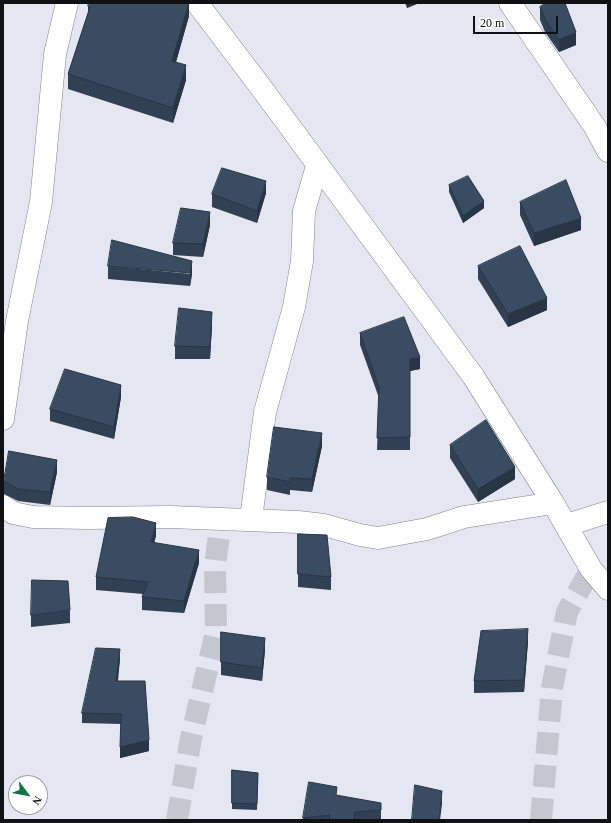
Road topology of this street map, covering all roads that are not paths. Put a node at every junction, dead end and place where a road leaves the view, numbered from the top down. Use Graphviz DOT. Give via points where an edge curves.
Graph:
graph roads {
  1 [pos="67,3"];
  2 [pos="197,3"];
  3 [pos="510,3"];
  4 [pos="601,124"];
  5 [pos="608,151"];
  6 [pos="317,166"];
  7 [pos="3,419"];
  8 [pos="553,503"];
  9 [pos="3,506"];
  10 [pos="608,512"];
  11 [pos="251,519"];
  12 [pos="566,525"];
  13 [pos="608,589"];
  1 -- 7 [label="street" via="55,54 41,202 17,321"];
  2 -- 6 [label="street"];
  3 -- 4 [label="street"];
  4 -- 5 [label="street"];
  6 -- 8 [label="street" via="473,376"];
  6 -- 11 [label="street" via="304,211 302,261 294,307 265,412"];
  8 -- 11 [label="street" via="464,517 427,529 378,538 324,525"];
  8 -- 12 [label="street"];
  9 -- 11 [label="street" via="12,513 33,517"];
  10 -- 12 [label="street"];
  12 -- 13 [label="street" via="591,569"];
}
